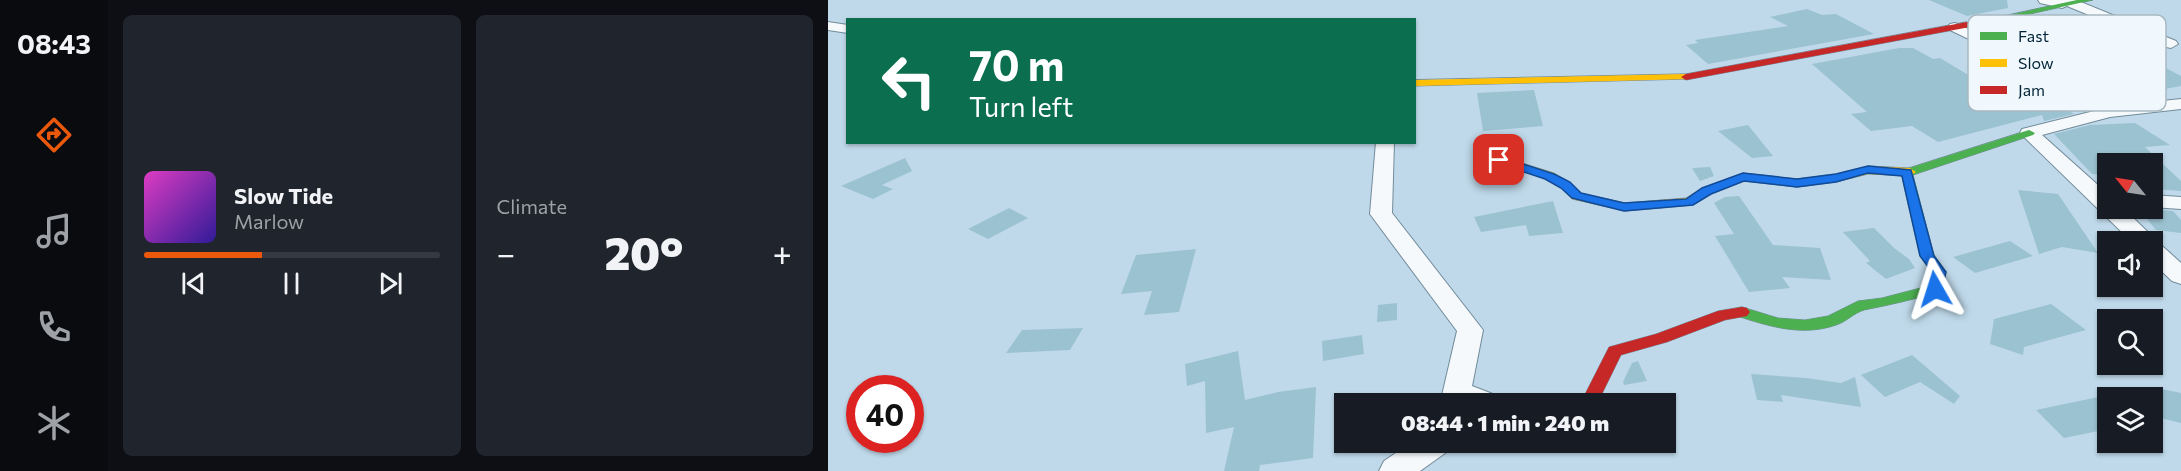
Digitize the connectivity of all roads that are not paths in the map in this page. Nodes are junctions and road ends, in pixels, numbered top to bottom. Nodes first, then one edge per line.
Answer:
1 (2045, 0) edge
2 (2089, 0) edge
3 (2066, 4) junction
4 (2013, 15) edge
5 (2095, 15) edge
6 (1968, 24) edge
7 (828, 26) edge
8 (1955, 27) junction
9 (846, 29) edge
10 (1968, 33) edge
11 (2166, 42) edge
12 (2171, 44) dead end
13 (1416, 83) edge
14 (2181, 104) edge
15 (2166, 106) edge
16 (2120, 111) edge
17 (2029, 134) junction
18 (1385, 144) edge
19 (1499, 160) dead end
20 (1907, 173) junction
21 (2097, 195) edge
22 (2163, 202) edge
23 (2181, 203) edge
24 (2122, 219) edge
25 (2134, 231) edge
26 (2163, 259) edge
27 (2181, 276) edge
28 (1456, 393) edge
29 (1594, 393) edge
30 (1421, 453) edge
31 (1395, 471) edge

1 - 3 street
2 - 3 street
3 - 4 street
3 - 5 street
6 - 8 street
7 - 9 street
8 - 10 street
8 - 13 street
11 - 12 street
14 - 15 street
16 - 17 street
17 - 20 street
17 - 21 street
18 - 28 street
19 - 20 street
20 - 29 street
22 - 23 street
24 - 25 street
26 - 27 street
30 - 31 street

